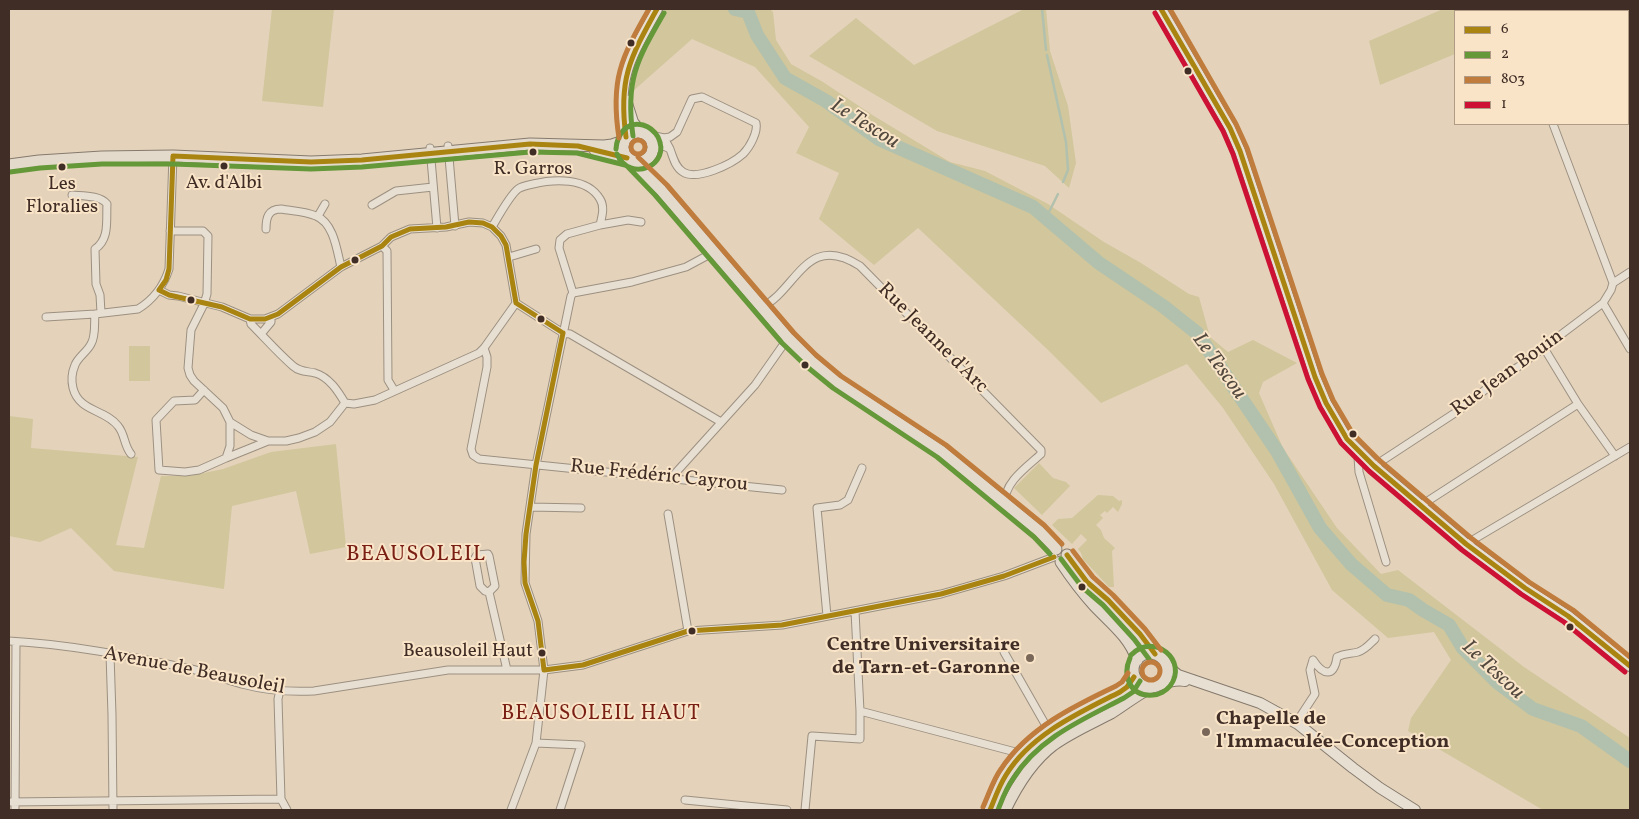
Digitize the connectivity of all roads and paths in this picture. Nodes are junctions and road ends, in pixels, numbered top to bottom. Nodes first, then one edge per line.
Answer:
1 (1161, 9) edge
2 (655, 13) edge
3 (623, 88) junction
4 (1553, 125) edge
5 (643, 133) junction
6 (664, 138) junction
7 (625, 139) junction
8 (578, 146) junction
9 (448, 149) junction
10 (670, 149) junction
11 (431, 150) junction
12 (652, 152) junction
13 (173, 156) junction
14 (630, 160) junction
15 (9, 165) edge
16 (433, 187) junction
17 (661, 190) junction
18 (72, 195) dead end
19 (325, 204) dead end
20 (372, 204) dead end
21 (318, 216) junction
22 (641, 222) dead end
23 (600, 225) junction
24 (455, 226) junction
25 (492, 227) junction
26 (436, 228) junction
27 (266, 229) dead end
28 (170, 231) junction
29 (382, 246) junction
30 (536, 249) dead end
31 (714, 252) junction
32 (509, 257) junction
33 (341, 267) junction
34 (1630, 272) edge
35 (1613, 283) junction
36 (159, 290) junction
37 (573, 293) junction
38 (516, 303) junction
39 (1603, 303) junction
40 (204, 304) junction
41 (762, 307) junction
42 (98, 314) junction
43 (46, 317) dead end
44 (271, 318) junction
45 (250, 319) junction
46 (563, 333) junction
47 (261, 334) junction
48 (788, 338) junction
49 (484, 348) junction
50 (1544, 348) junction
51 (1630, 349) edge
52 (204, 390) junction
53 (394, 390) junction
54 (345, 403) junction
55 (1578, 404) junction
56 (230, 422) junction
57 (721, 422) junction
58 (268, 441) junction
59 (1630, 447) edge
60 (1359, 452) junction
61 (130, 454) dead end
62 (1615, 456) junction
63 (226, 458) junction
64 (536, 465) junction
65 (1374, 466) junction
66 (150, 468) dead end
67 (862, 468) dead end
68 (158, 470) junction
69 (670, 479) junction
70 (782, 490) dead end
71 (1005, 503) junction
72 (1420, 506) junction
73 (530, 507) junction
74 (581, 508) dead end
75 (668, 514) dead end
76 (1466, 544) junction
77 (1059, 556) junction
78 (1386, 562) dead end
79 (489, 592) junction
80 (855, 611) junction
81 (827, 616) junction
82 (688, 631) junction
83 (1374, 639) dead end
84 (12, 641) edge
85 (1004, 652) dead end
86 (110, 654) junction
87 (1155, 654) junction
88 (1137, 660) junction
89 (1167, 666) junction
90 (1630, 666) edge
91 (507, 670) junction
92 (544, 670) junction
93 (1134, 676) junction
94 (1154, 687) junction
95 (280, 690) junction
96 (1220, 690) junction
97 (860, 711) junction
98 (1296, 723) junction
99 (1049, 731) junction
100 (536, 743) junction
101 (1023, 754) junction
102 (281, 798) junction
103 (113, 800) junction
104 (685, 800) dead end
105 (11, 802) edge
106 (15, 810) edge
107 (113, 810) edge
108 (287, 810) edge
109 (511, 810) edge
110 (560, 810) edge
111 (787, 810) edge
112 (805, 810) edge
113 (990, 810) edge
114 (1005, 810) edge
115 (1415, 810) edge

1 - 60 main road
2 - 3 main road
3 - 5 main road
3 - 7 main road
4 - 35 street
5 - 6 street
5 - 7 main road
5 - 12 main road
6 - 10 street
6 - 10 street
7 - 8 main road
7 - 14 main road
8 - 9 main road
8 - 14 main road
9 - 11 main road
9 - 24 street
10 - 12 street
11 - 13 main road
11 - 16 street
12 - 14 main road
12 - 17 main road
13 - 15 main road
13 - 28 street
14 - 17 main road
16 - 20 street
16 - 26 street
17 - 31 main road
18 - 42 street
19 - 21 street
21 - 27 street
21 - 33 street
22 - 23 street
23 - 25 street
23 - 37 street
24 - 25 street
24 - 26 street
25 - 32 street
26 - 29 street
28 - 36 street
28 - 40 street
29 - 33 street
29 - 53 street
30 - 32 street
31 - 37 street
31 - 41 main road
32 - 38 street
33 - 44 street
34 - 35 street
35 - 39 street, Rue Jean Bouin
36 - 40 street
36 - 42 street
37 - 46 street
38 - 46 street
38 - 49 street
39 - 50 street, Rue Jean Bouin
39 - 51 street
40 - 45 street
40 - 52 street
41 - 48 main road
41 - 71 street, Rue Jeanne d'Arc
42 - 43 street
42 - 61 street
44 - 45 street
44 - 47 street
45 - 47 street
46 - 57 street
46 - 64 street
47 - 54 street
48 - 57 street
48 - 71 main road
49 - 53 street
49 - 64 street, Rue Frédéric Cayrou
50 - 55 street
50 - 65 street, Rue Jean Bouin
52 - 56 street
52 - 68 street
53 - 54 street
54 - 58 street
55 - 62 street
55 - 72 street
56 - 58 street
56 - 63 street
57 - 69 street
58 - 63 street
59 - 62 street
60 - 65 main road
60 - 78 street
62 - 76 street
63 - 68 street
64 - 69 street, Rue Frédéric Cayrou
64 - 73 street
65 - 72 main road
66 - 68 street
67 - 81 street
69 - 70 street, Rue Frédéric Cayrou
71 - 77 main road
72 - 76 main road
73 - 74 street
73 - 92 street
75 - 82 street
76 - 90 main road
77 - 80 street, Avenue de Beausoleil
77 - 87 main road
77 - 88 main road
79 - 79 street
79 - 91 street
80 - 81 street, Avenue de Beausoleil
80 - 97 street
81 - 82 street, Avenue de Beausoleil
82 - 92 street, Avenue de Beausoleil
83 - 98 street
84 - 86 street, Avenue de Beausoleil
84 - 105 street
85 - 99 street
86 - 95 street, Avenue de Beausoleil
86 - 103 street
87 - 88 main road
87 - 89 main road
88 - 93 main road
89 - 94 main road
89 - 96 main road
91 - 92 street, Avenue de Beausoleil
91 - 95 street, Avenue de Beausoleil
92 - 100 street
93 - 94 main road
93 - 99 main road
94 - 96 main road
94 - 114 main road
95 - 102 street
96 - 98 main road
97 - 101 street
97 - 112 street
98 - 115 main road
99 - 101 main road
100 - 109 street
100 - 110 street
101 - 113 main road
102 - 103 street
102 - 108 street
103 - 105 street
103 - 107 street
104 - 111 street
105 - 106 street

